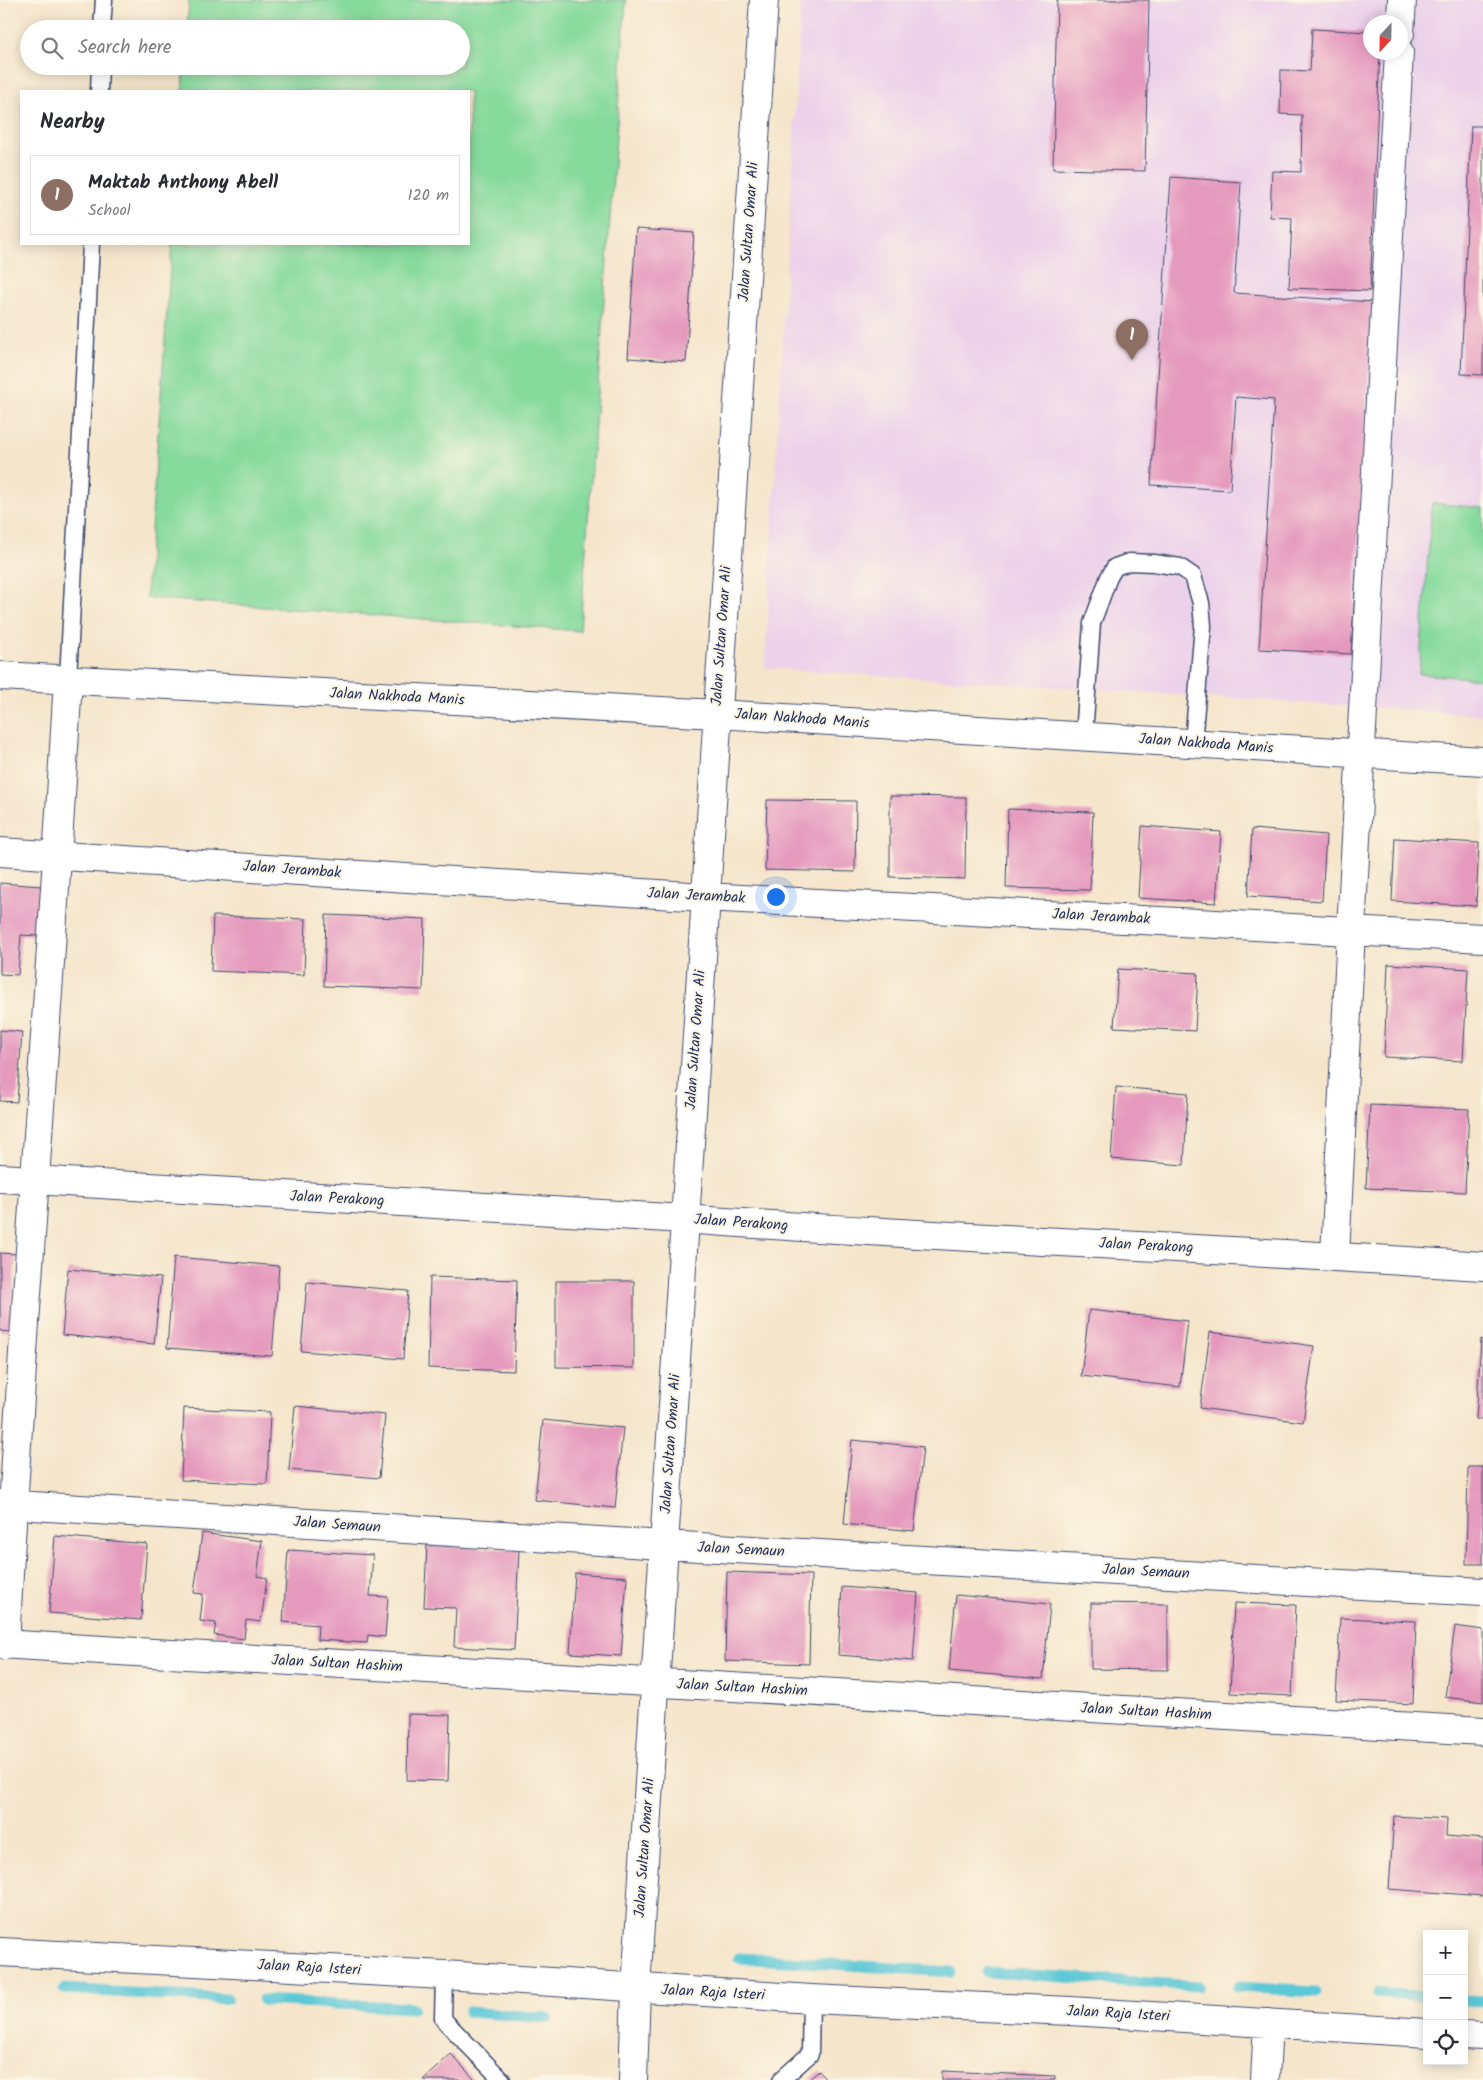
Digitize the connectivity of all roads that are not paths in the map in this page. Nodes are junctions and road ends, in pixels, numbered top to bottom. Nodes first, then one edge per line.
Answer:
1 (104, 0) edge
2 (764, 0) edge
3 (103, 20) edge
4 (1400, 60) edge
5 (100, 75) edge
6 (99, 90) edge
7 (91, 245) edge
8 (0, 676) edge
9 (68, 679) junction
10 (717, 714) junction
11 (1084, 736) junction
12 (1193, 743) junction
13 (1362, 754) junction
14 (1483, 761) edge
15 (0, 852) edge
16 (58, 855) junction
17 (705, 896) junction
18 (1351, 930) junction
19 (1483, 938) edge
20 (0, 1178) edge
21 (34, 1181) junction
22 (685, 1219) junction
23 (1335, 1256) junction
24 (1483, 1266) edge
25 (6, 1505) edge
26 (664, 1545) junction
27 (1483, 1592) edge
28 (3, 1645) edge
29 (656, 1683) junction
30 (1483, 1731) edge
31 (0, 1952) edge
32 (444, 1975) junction
33 (636, 1988) junction
34 (811, 1999) junction
35 (1268, 2023) junction
36 (1423, 2033) edge
37 (1468, 2035) edge
38 (1483, 2036) edge
39 (502, 2080) edge
40 (633, 2080) edge
41 (780, 2080) edge
42 (1265, 2080) edge

1 - 3 lane
2 - 10 street, Jalan Sultan Omar Ali
4 - 13 street
5 - 6 lane
7 - 9 lane
8 - 9 street, Jalan Nakhoda Manis
9 - 10 street, Jalan Nakhoda Manis
9 - 16 street
10 - 11 street, Jalan Nakhoda Manis
10 - 17 street, Jalan Sultan Omar Ali
11 - 12 street, Jalan Nakhoda Manis
11 - 12 lane
12 - 13 street, Jalan Nakhoda Manis
13 - 14 street, Jalan Nakhoda Manis
13 - 18 street
15 - 16 street, Jalan Jerambak
16 - 17 street, Jalan Jerambak
16 - 21 street
17 - 18 street, Jalan Jerambak
17 - 22 street, Jalan Sultan Omar Ali
18 - 19 street, Jalan Jerambak
18 - 23 street
20 - 21 street, Jalan Perakong
21 - 22 street, Jalan Perakong
21 - 25 street
22 - 23 street, Jalan Perakong
22 - 26 street, Jalan Sultan Omar Ali
23 - 24 street, Jalan Perakong
25 - 26 street, Jalan Semaun
25 - 28 street
26 - 27 street, Jalan Semaun
26 - 29 street, Jalan Sultan Omar Ali
28 - 29 street, Jalan Sultan Hashim
29 - 30 street, Jalan Sultan Hashim
29 - 33 street, Jalan Sultan Omar Ali
31 - 32 street, Jalan Raja Isteri
32 - 33 street, Jalan Raja Isteri
32 - 39 lane
33 - 34 street, Jalan Raja Isteri
33 - 40 street, Jalan Sultan Omar Ali
34 - 35 street, Jalan Raja Isteri
34 - 41 lane
35 - 36 street, Jalan Raja Isteri
35 - 42 street
37 - 38 street

